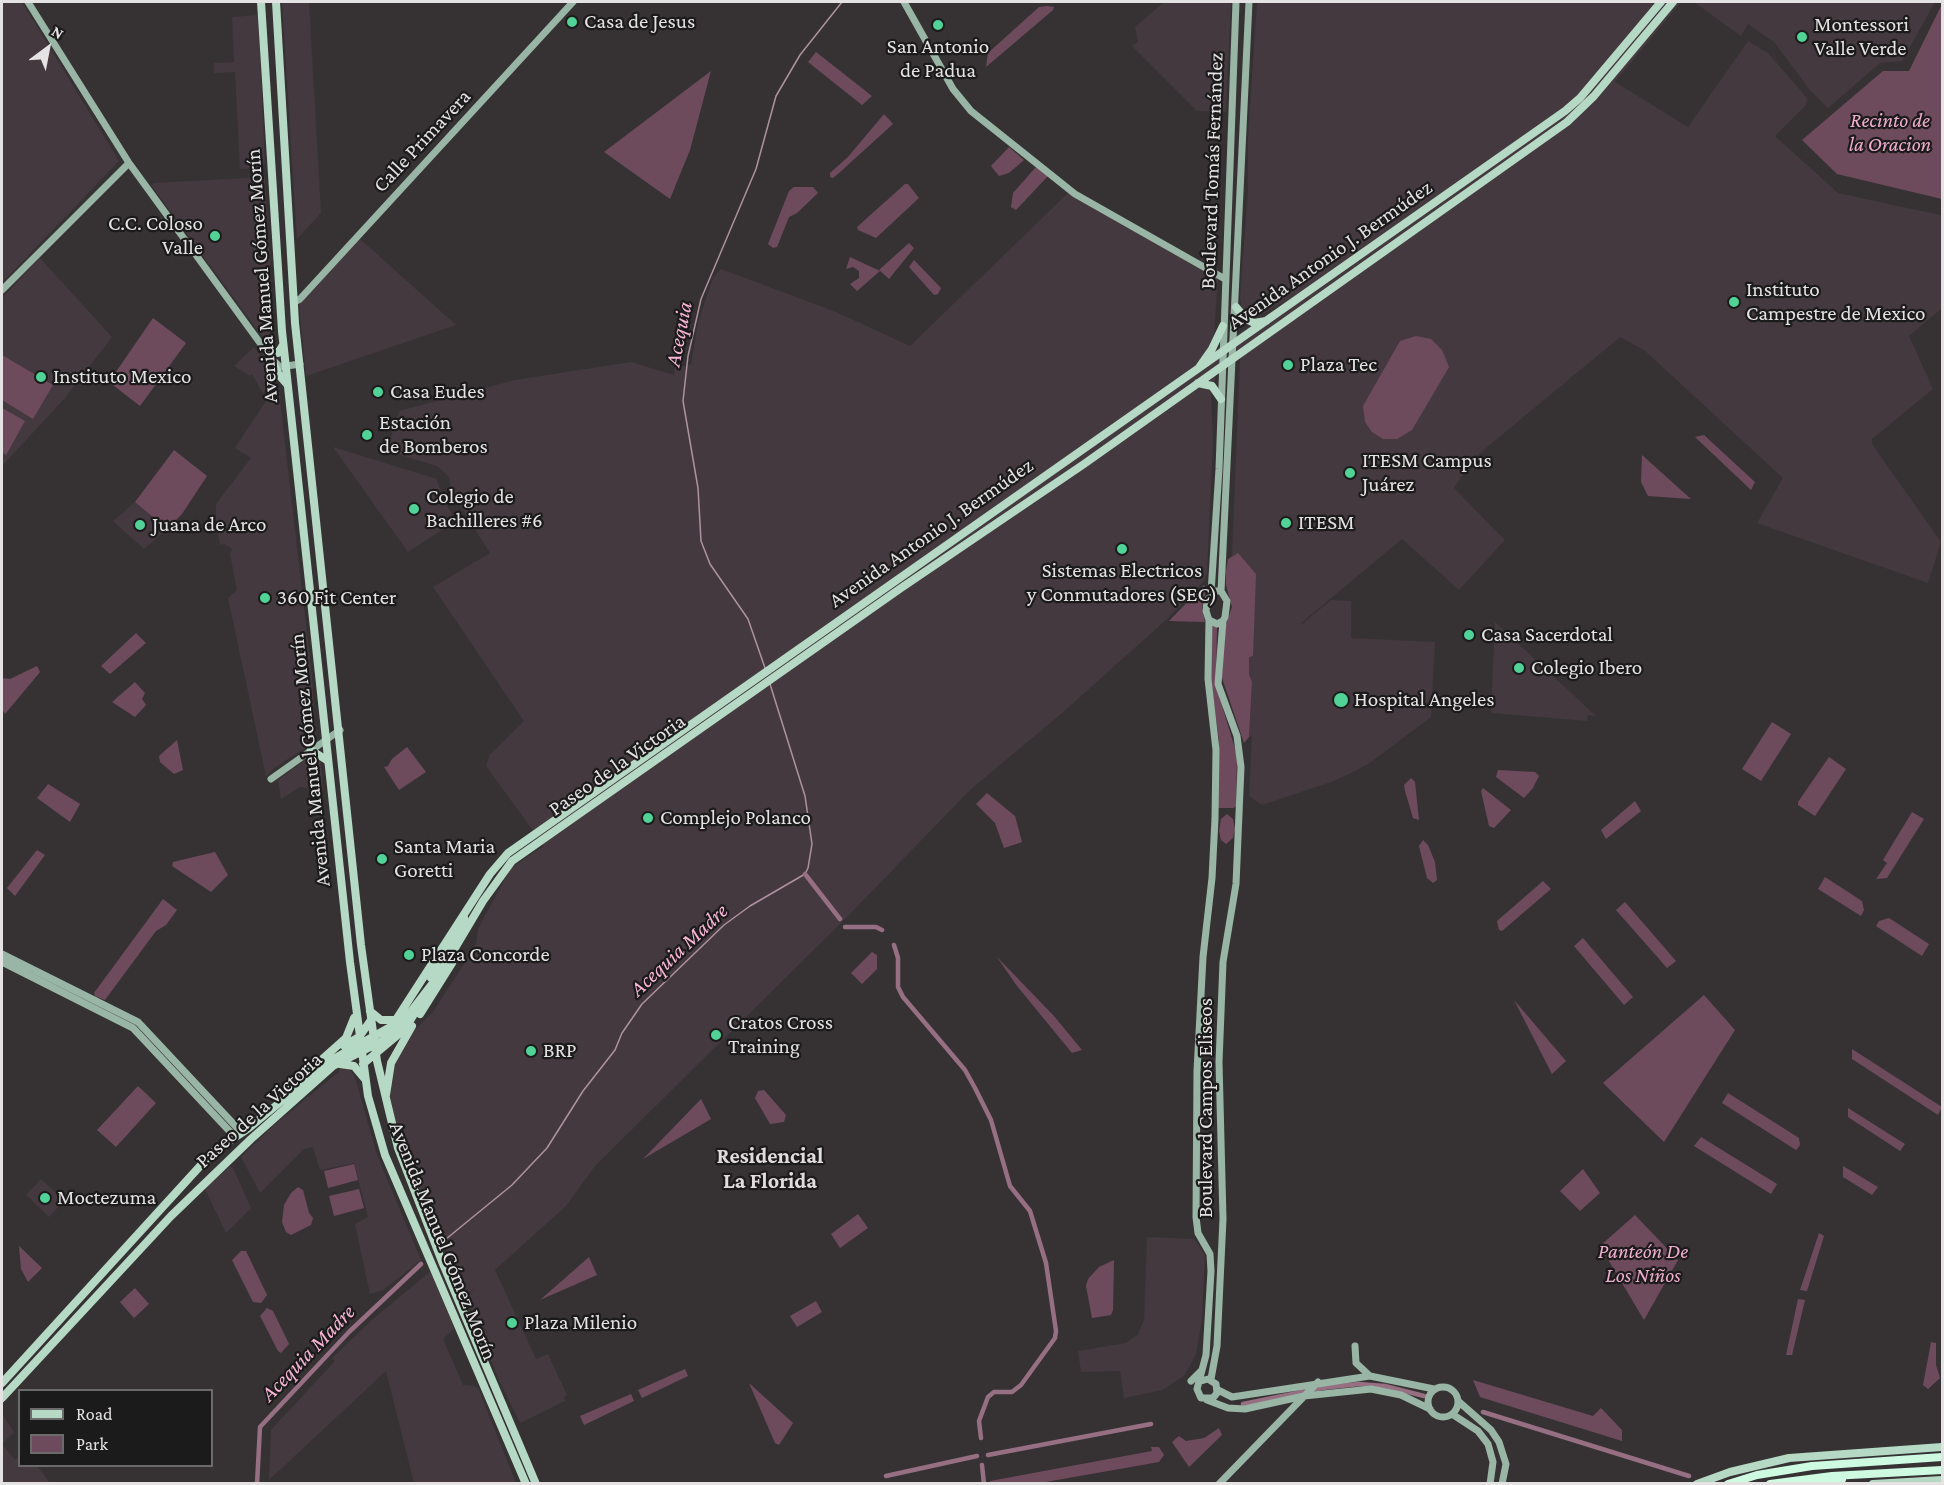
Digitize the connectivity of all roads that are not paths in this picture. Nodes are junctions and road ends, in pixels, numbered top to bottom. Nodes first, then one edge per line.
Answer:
1 (28, 2) edge
2 (261, 2) edge
3 (276, 2) edge
4 (573, 2) edge
5 (904, 2) edge
6 (1236, 2) edge
7 (1250, 2) edge
8 (1661, 2) edge
9 (1673, 2) edge
10 (1638, 29) junction
11 (1623, 47) junction
12 (1629, 55) junction
13 (1614, 72) junction
14 (1520, 144) junction
15 (271, 154) junction
16 (285, 157) junction
17 (129, 162) junction
18 (272, 171) junction
19 (1495, 173) junction
20 (286, 175) junction
21 (1225, 279) junction
22 (2, 290) edge
23 (294, 302) junction
24 (1236, 307) junction
25 (1235, 319) junction
26 (1267, 321) junction
27 (1223, 322) junction
28 (1234, 344) junction
29 (284, 345) junction
30 (1223, 353) junction
31 (269, 355) junction
32 (1234, 358) junction
33 (300, 364) junction
34 (1222, 366) junction
35 (285, 367) junction
36 (1196, 371) junction
37 (1197, 383) junction
38 (287, 384) junction
39 (1221, 399) junction
40 (1219, 461) junction
41 (1229, 461) junction
42 (1010, 501) junction
43 (1016, 511) junction
44 (306, 558) junction
45 (322, 561) junction
46 (308, 573) junction
47 (323, 578) junction
48 (1221, 591) junction
49 (1211, 593) junction
50 (1209, 620) junction
51 (1222, 621) junction
52 (770, 681) joint
53 (340, 730) junction
54 (326, 741) junction
55 (311, 750) junction
56 (328, 761) junction
57 (271, 779) dead end
58 (354, 876) junction
59 (341, 877) junction
60 (343, 891) junction
61 (356, 897) junction
62 (465, 914) junction
63 (460, 941) junction
64 (2, 954) edge
65 (2, 962) edge
66 (428, 987) junction
67 (355, 1005) junction
68 (370, 1011) junction
69 (371, 1020) junction
70 (397, 1020) junction
71 (360, 1044) junction
72 (375, 1045) junction
73 (363, 1064) junction
74 (333, 1066) junction
75 (194, 1079) junction
76 (365, 1079) junction
77 (186, 1086) junction
78 (297, 1088) junction
79 (386, 1106) junction
80 (286, 1107) junction
81 (254, 1123) junction
82 (376, 1130) junction
83 (392, 1130) junction
84 (238, 1135) junction
85 (398, 1148) junction
86 (383, 1150) junction
87 (173, 1198) junction
88 (181, 1206) junction
89 (1355, 1346) dead end
90 (1204, 1365) junction
91 (1370, 1376) junction
92 (1211, 1379) junction
93 (1191, 1381) dead end
94 (1201, 1381) junction
95 (2, 1383) edge
96 (1316, 1384) junction
97 (1434, 1389) junction
98 (1218, 1390) junction
99 (1306, 1395) junction
100 (2, 1398) edge
101 (1207, 1400) junction
102 (1279, 1401) junction
103 (1458, 1401) junction
104 (1430, 1409) junction
105 (1290, 1410) junction
106 (1452, 1414) junction
107 (1942, 1447) edge
108 (1942, 1457) edge
109 (1942, 1470) edge
110 (1861, 1474) junction
111 (1942, 1479) edge
112 (526, 1484) edge
113 (536, 1484) edge
114 (1219, 1484) edge
115 (1490, 1484) edge
116 (1502, 1484) edge
117 (1697, 1484) edge
118 (1728, 1484) edge
119 (1770, 1484) edge
120 (1822, 1484) edge
121 (1873, 1484) edge

1 - 17 main road
2 - 15 main road, Avenida Manuel Gómez Morín
3 - 16 main road, Avenida Manuel Gómez Morín
4 - 23 main road, Calle Primavera
5 - 21 main road
6 - 21 main road, Boulevard Tomás Fernández
7 - 24 main road, Boulevard Tomás Fernández
8 - 10 main road, Avenida Antonio J. Bermúdez
9 - 12 main road, Avenida Antonio J. Bermúdez
10 - 11 main road, Avenida Antonio J. Bermúdez
10 - 12 main road
11 - 13 main road
11 - 14 main road, Avenida Antonio J. Bermúdez
12 - 13 main road, Avenida Antonio J. Bermúdez
13 - 19 main road, Avenida Antonio J. Bermúdez
14 - 19 main road
14 - 26 main road, Avenida Antonio J. Bermúdez
15 - 16 main road
15 - 18 main road, Avenida Manuel Gómez Morín
16 - 20 main road, Avenida Manuel Gómez Morín
17 - 22 main road
17 - 31 main road
18 - 20 main road
18 - 29 main road, Avenida Manuel Gómez Morín
19 - 32 main road, Avenida Antonio J. Bermúdez
20 - 23 main road, Avenida Manuel Gómez Morín
21 - 27 main road, Boulevard Tomás Fernández
23 - 33 main road, Avenida Manuel Gómez Morín
24 - 25 main road, Boulevard Tomás Fernández
24 - 26 main road
25 - 27 main road
25 - 28 main road, Boulevard Tomás Fernández
26 - 28 main road, Avenida Antonio J. Bermúdez
27 - 30 main road, Boulevard Tomás Fernández
27 - 36 main road
28 - 30 main road, Avenida Antonio J. Bermúdez
28 - 32 main road, Boulevard Tomás Fernández
29 - 31 main road
29 - 35 main road, Avenida Manuel Gómez Morín
30 - 34 main road, Boulevard Tomás Fernández
30 - 36 main road, Avenida Antonio J. Bermúdez
31 - 35 main road
31 - 38 main road
32 - 34 main road, Avenida Antonio J. Bermúdez
32 - 41 main road, Boulevard Tomás Fernández
33 - 35 main road
33 - 45 main road, Avenida Manuel Gómez Morín
34 - 37 main road, Avenida Antonio J. Bermúdez
34 - 39 main road, Boulevard Tomás Fernández
35 - 38 main road, Avenida Manuel Gómez Morín
36 - 42 main road, Avenida Antonio J. Bermúdez
37 - 39 main road
37 - 43 main road, Avenida Antonio J. Bermúdez
38 - 44 main road, Avenida Manuel Gómez Morín
39 - 40 main road, Boulevard Tomás Fernández
40 - 41 main road
40 - 49 main road, Boulevard Tomás Fernández
41 - 48 main road, Boulevard Tomás Fernández
42 - 43 main road
42 - 62 main road, Avenida Antonio J. Bermúdez
43 - 52 main road, Avenida Antonio J. Bermúdez
44 - 45 main road
44 - 46 main road, Avenida Manuel Gómez Morín
45 - 47 main road, Avenida Manuel Gómez Morín
46 - 47 main road
46 - 54 main road, Avenida Manuel Gómez Morín
47 - 53 main road, Avenida Manuel Gómez Morín
48 - 49 main road
48 - 51 main road
49 - 50 main road
50 - 51 main road
50 - 90 main road, Boulevard Campos Eliseos
51 - 92 main road, Boulevard Campos Eliseos
52 - 63 main road, Paseo de la Victoria
53 - 54 main road
53 - 58 main road, Avenida Manuel Gómez Morín
54 - 55 main road
54 - 56 main road, Avenida Manuel Gómez Morín
55 - 56 main road
55 - 57 main road
56 - 59 main road, Avenida Manuel Gómez Morín
58 - 59 main road
58 - 61 main road, Avenida Manuel Gómez Morín
59 - 60 main road, Avenida Manuel Gómez Morín
60 - 61 main road
60 - 67 main road, Avenida Manuel Gómez Morín
61 - 68 main road, Avenida Manuel Gómez Morín
62 - 66 main road
62 - 70 main road, Avenida Antonio J. Bermúdez
63 - 66 main road, Paseo de la Victoria
63 - 79 main road
64 - 75 main road
65 - 77 main road
66 - 72 main road
67 - 71 main road, Avenida Manuel Gómez Morín
67 - 81 main road
68 - 69 main road, Avenida Manuel Gómez Morín
68 - 70 main road
69 - 71 main road
69 - 72 main road, Avenida Manuel Gómez Morín
70 - 72 main road, Avenida Antonio J. Bermúdez
71 - 72 main road, Avenida Antonio J. Bermúdez
71 - 73 main road, Avenida Manuel Gómez Morín
71 - 74 main road, Paseo de la Victoria
71 - 78 main road
72 - 73 main road
72 - 79 main road, Avenida Manuel Gómez Morín
73 - 76 main road, Avenida Manuel Gómez Morín
74 - 76 main road
74 - 80 main road, Paseo de la Victoria
75 - 77 main road
75 - 84 main road
76 - 82 main road, Avenida Manuel Gómez Morín
77 - 84 main road
78 - 80 main road
78 - 81 main road
79 - 83 main road, Avenida Manuel Gómez Morín
80 - 88 main road, Paseo de la Victoria
81 - 84 main road, Paseo de la Victoria
82 - 83 main road
82 - 86 main road, Avenida Manuel Gómez Morín
83 - 85 main road, Avenida Manuel Gómez Morín
84 - 87 main road, Paseo de la Victoria
85 - 86 main road
85 - 113 main road, Avenida Manuel Gómez Morín
86 - 112 main road, Avenida Manuel Gómez Morín
87 - 88 main road
87 - 95 main road, Paseo de la Victoria
88 - 100 main road, Paseo de la Victoria
89 - 91 main road
90 - 93 main road
90 - 94 main road, Boulevard Campos Eliseos
91 - 96 main road
91 - 97 main road
92 - 94 main road
92 - 98 main road
94 - 101 main road
96 - 98 main road
96 - 99 main road
97 - 103 main road
97 - 104 main road
98 - 101 main road
99 - 102 main road
99 - 104 main road
99 - 105 main road
101 - 102 main road
102 - 105 main road
103 - 106 main road
103 - 116 main road
104 - 106 main road
105 - 114 main road
106 - 115 main road
107 - 117 main road
108 - 118 highway
109 - 110 highway
110 - 119 highway
110 - 120 highway
111 - 121 main road

